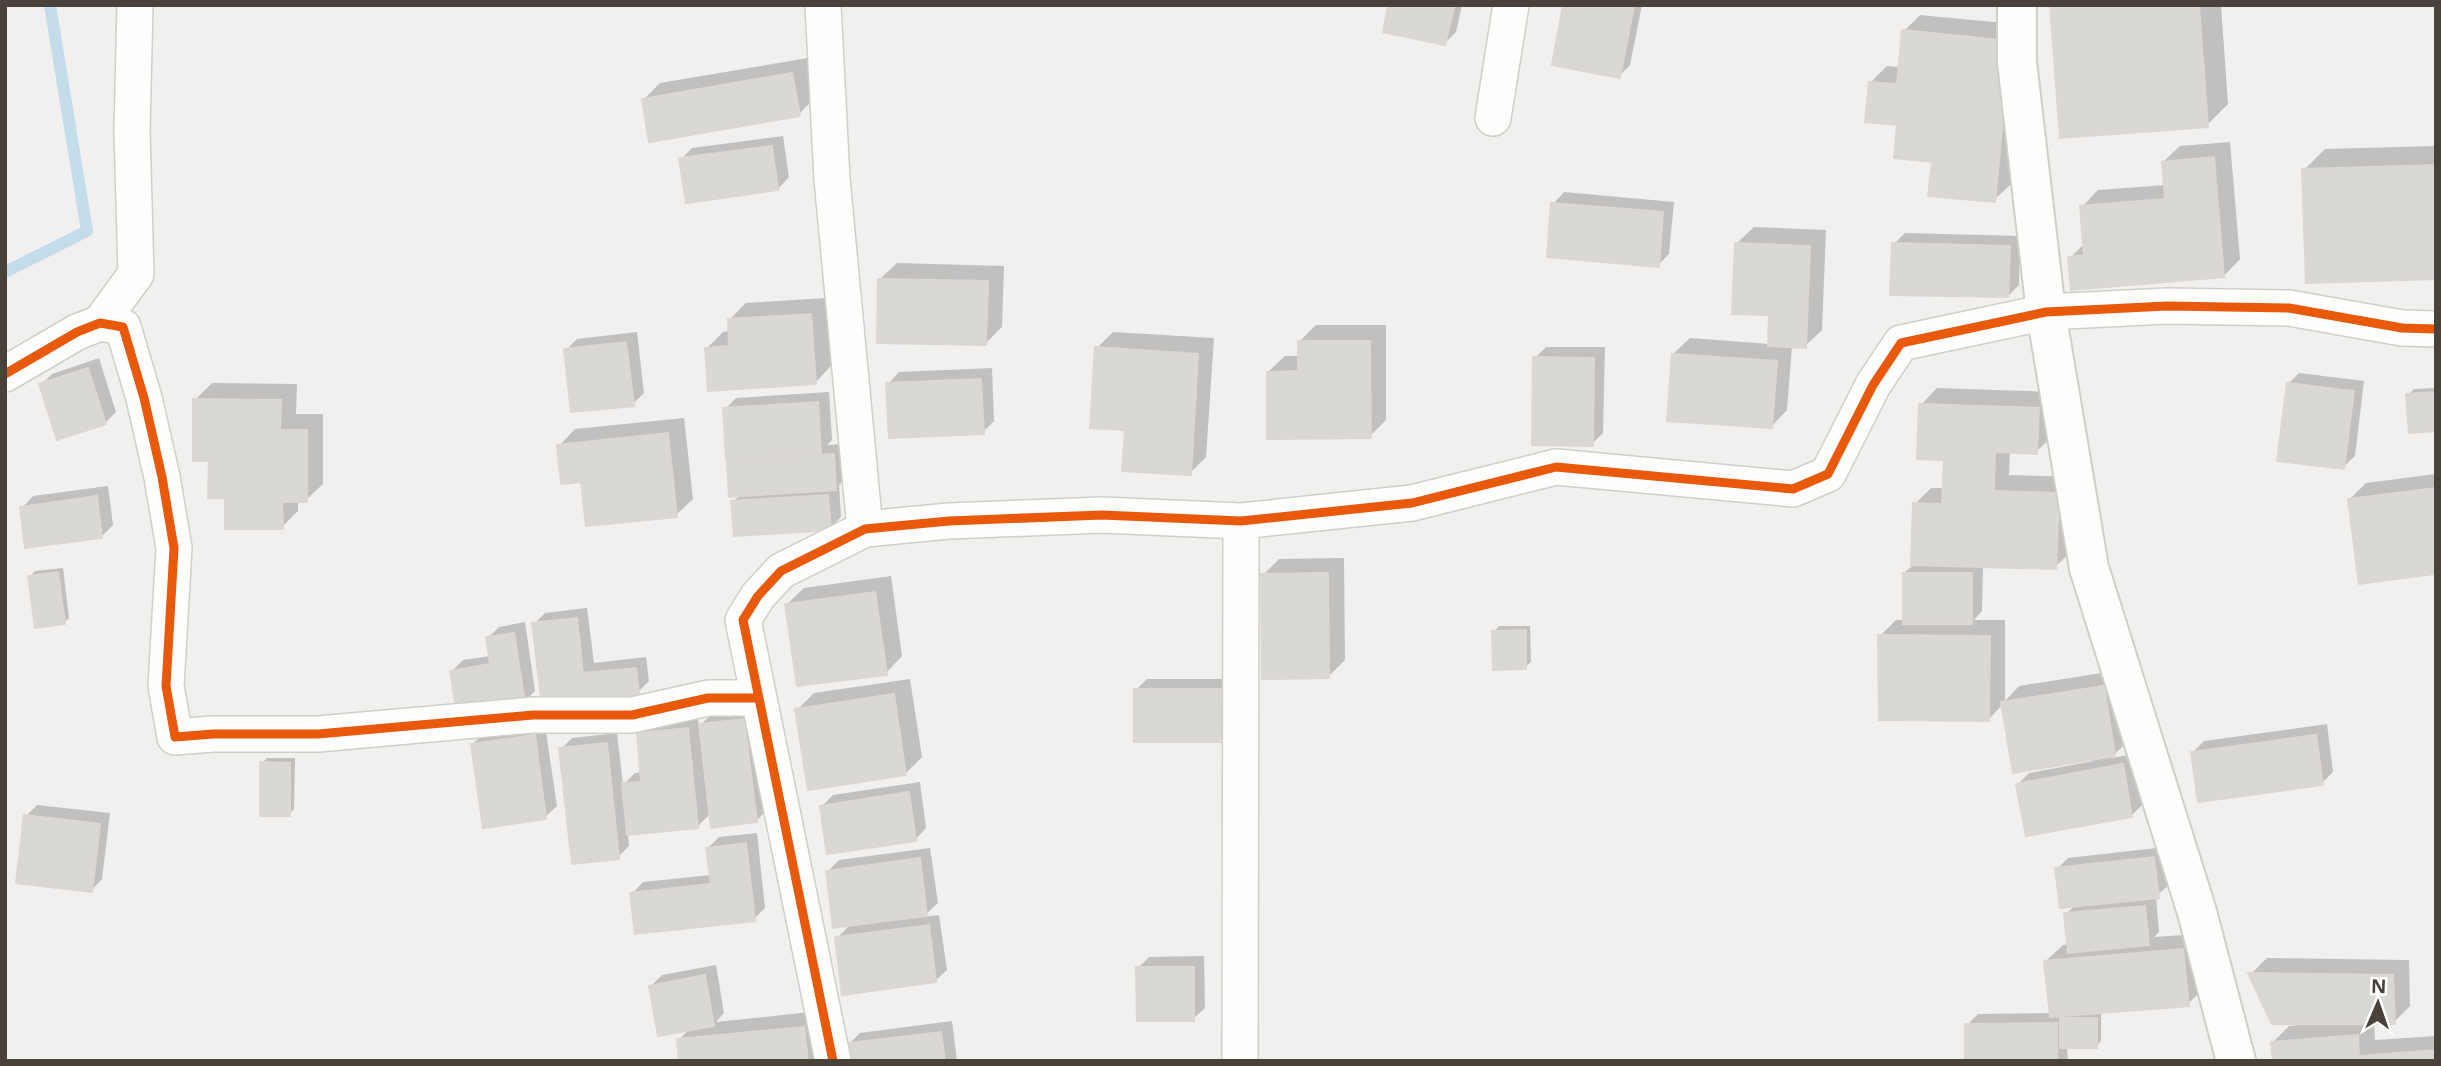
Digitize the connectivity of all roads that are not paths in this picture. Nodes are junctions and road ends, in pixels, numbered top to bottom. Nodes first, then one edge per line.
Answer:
1 (135, 5) edge
2 (823, 5) edge
3 (1511, 5) edge
4 (2017, 5) edge
5 (1493, 118) dead end
6 (2046, 312) junction
7 (100, 323) junction
8 (2436, 329) edge
9 (5, 374) edge
10 (1241, 521) junction
11 (865, 529) junction
12 (758, 698) junction
13 (833, 1061) edge
14 (1240, 1061) edge
15 (2236, 1061) edge

1 - 7 street
2 - 11 street
3 - 5 street
4 - 6 street
6 - 8 street
6 - 10 street
6 - 15 street
7 - 9 street
7 - 12 street
10 - 11 street
10 - 14 street
11 - 12 street
12 - 13 street

